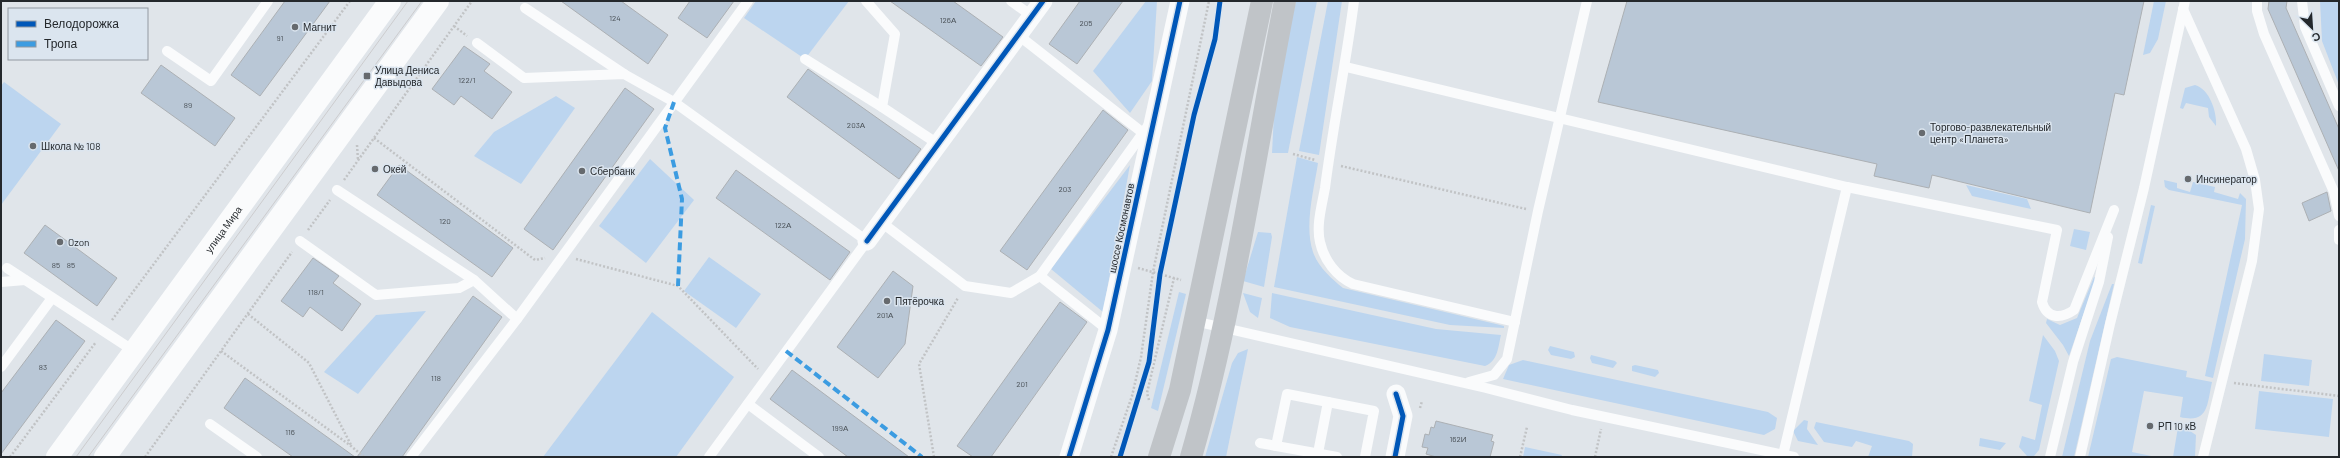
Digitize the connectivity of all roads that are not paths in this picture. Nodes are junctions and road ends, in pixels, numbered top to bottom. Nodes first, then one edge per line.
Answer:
1 (268, 1) edge
2 (390, 1) edge
3 (438, 1) edge
4 (748, 1) edge
5 (866, 1) edge
6 (1011, 1) edge
7 (1043, 1) edge
8 (1180, 1) edge
9 (1262, 1) edge
10 (1285, 1) edge
11 (1354, 1) edge
12 (1586, 1) edge
13 (2257, 1) edge
14 (2302, 1) edge
15 (2184, 5) edge
16 (525, 8) dead end
17 (1032, 16) junction
18 (1018, 35) junction
19 (478, 43) dead end
20 (167, 51) dead end
21 (805, 59) dead end
22 (1346, 67) junction
23 (624, 74) junction
24 (674, 102) junction
25 (2339, 106) edge
26 (882, 107) junction
27 (1155, 117) junction
28 (1560, 119) junction
29 (1143, 133) junction
30 (938, 144) junction
31 (1847, 187) junction
32 (337, 190) dead end
33 (2339, 216) edge
34 (881, 222) junction
35 (2339, 230) edge
36 (2339, 234) edge
37 (2339, 240) edge
38 (300, 241) dead end
39 (867, 241) junction
40 (7, 268) dead end
41 (1040, 276) junction
42 (25, 280) junction
43 (474, 280) junction
44 (1, 282) edge
45 (52, 298) junction
46 (517, 319) junction
47 (1194, 320) junction
48 (1515, 322) junction
49 (1223, 327) junction
50 (1108, 330) junction
51 (134, 351) junction
52 (1, 367) edge
53 (1464, 383) junction
54 (1396, 394) dead end
55 (1328, 402) junction
56 (748, 404) junction
57 (210, 424) dead end
58 (1260, 443) dead end
59 (1276, 446) junction
60 (1318, 454) junction
61 (1788, 456) edge
62 (57, 457) edge
63 (105, 457) edge
64 (257, 457) edge
65 (411, 457) edge
66 (708, 457) edge
67 (819, 457) edge
68 (1069, 457) edge
69 (1159, 457) edge
70 (1190, 457) edge
71 (1337, 457) edge
72 (1365, 457) edge
73 (1395, 457) edge
74 (2050, 457) edge
75 (2080, 457) edge
76 (2203, 457) edge

1 - 20 lane
2 - 51 main road, улица Мира
3 - 63 main road
4 - 24 lane
5 - 26 lane
6 - 17 lane
7 - 17 street
8 - 27 street, шоссе Космонавтов
9 - 47 main road
10 - 49 main road
11 - 22 lane
12 - 28 lane
13 - 33 lane
14 - 25 lane
15 - 75 lane
15 - 76 lane
16 - 23 lane
17 - 18 street
18 - 29 lane
18 - 30 street
19 - 23 lane
21 - 26 lane
22 - 28 lane
22 - 48 lane
23 - 24 lane
24 - 39 lane
24 - 46 lane
26 - 30 lane
27 - 29 lane
27 - 50 street, шоссе Космонавтов
28 - 31 lane
28 - 48 lane
29 - 41 lane
30 - 34 street
31 - 61 lane
31 - 74 lane
32 - 43 lane
34 - 39 street
34 - 41 lane
35 - 36 lane
36 - 37 lane
38 - 43 lane
39 - 56 lane
40 - 42 lane
41 - 50 lane
42 - 44 lane
42 - 45 lane
43 - 46 lane
45 - 51 lane
45 - 52 lane
46 - 65 lane
47 - 49 lane
47 - 69 main road
48 - 53 lane
49 - 53 lane
49 - 70 main road
50 - 68 street, шоссе Космонавтов
51 - 62 main road, улица Мира
53 - 61 lane
54 - 73 street
55 - 59 lane
55 - 60 lane
55 - 72 lane
56 - 66 lane
56 - 67 lane
57 - 64 lane
58 - 59 lane
59 - 60 lane
60 - 71 lane

